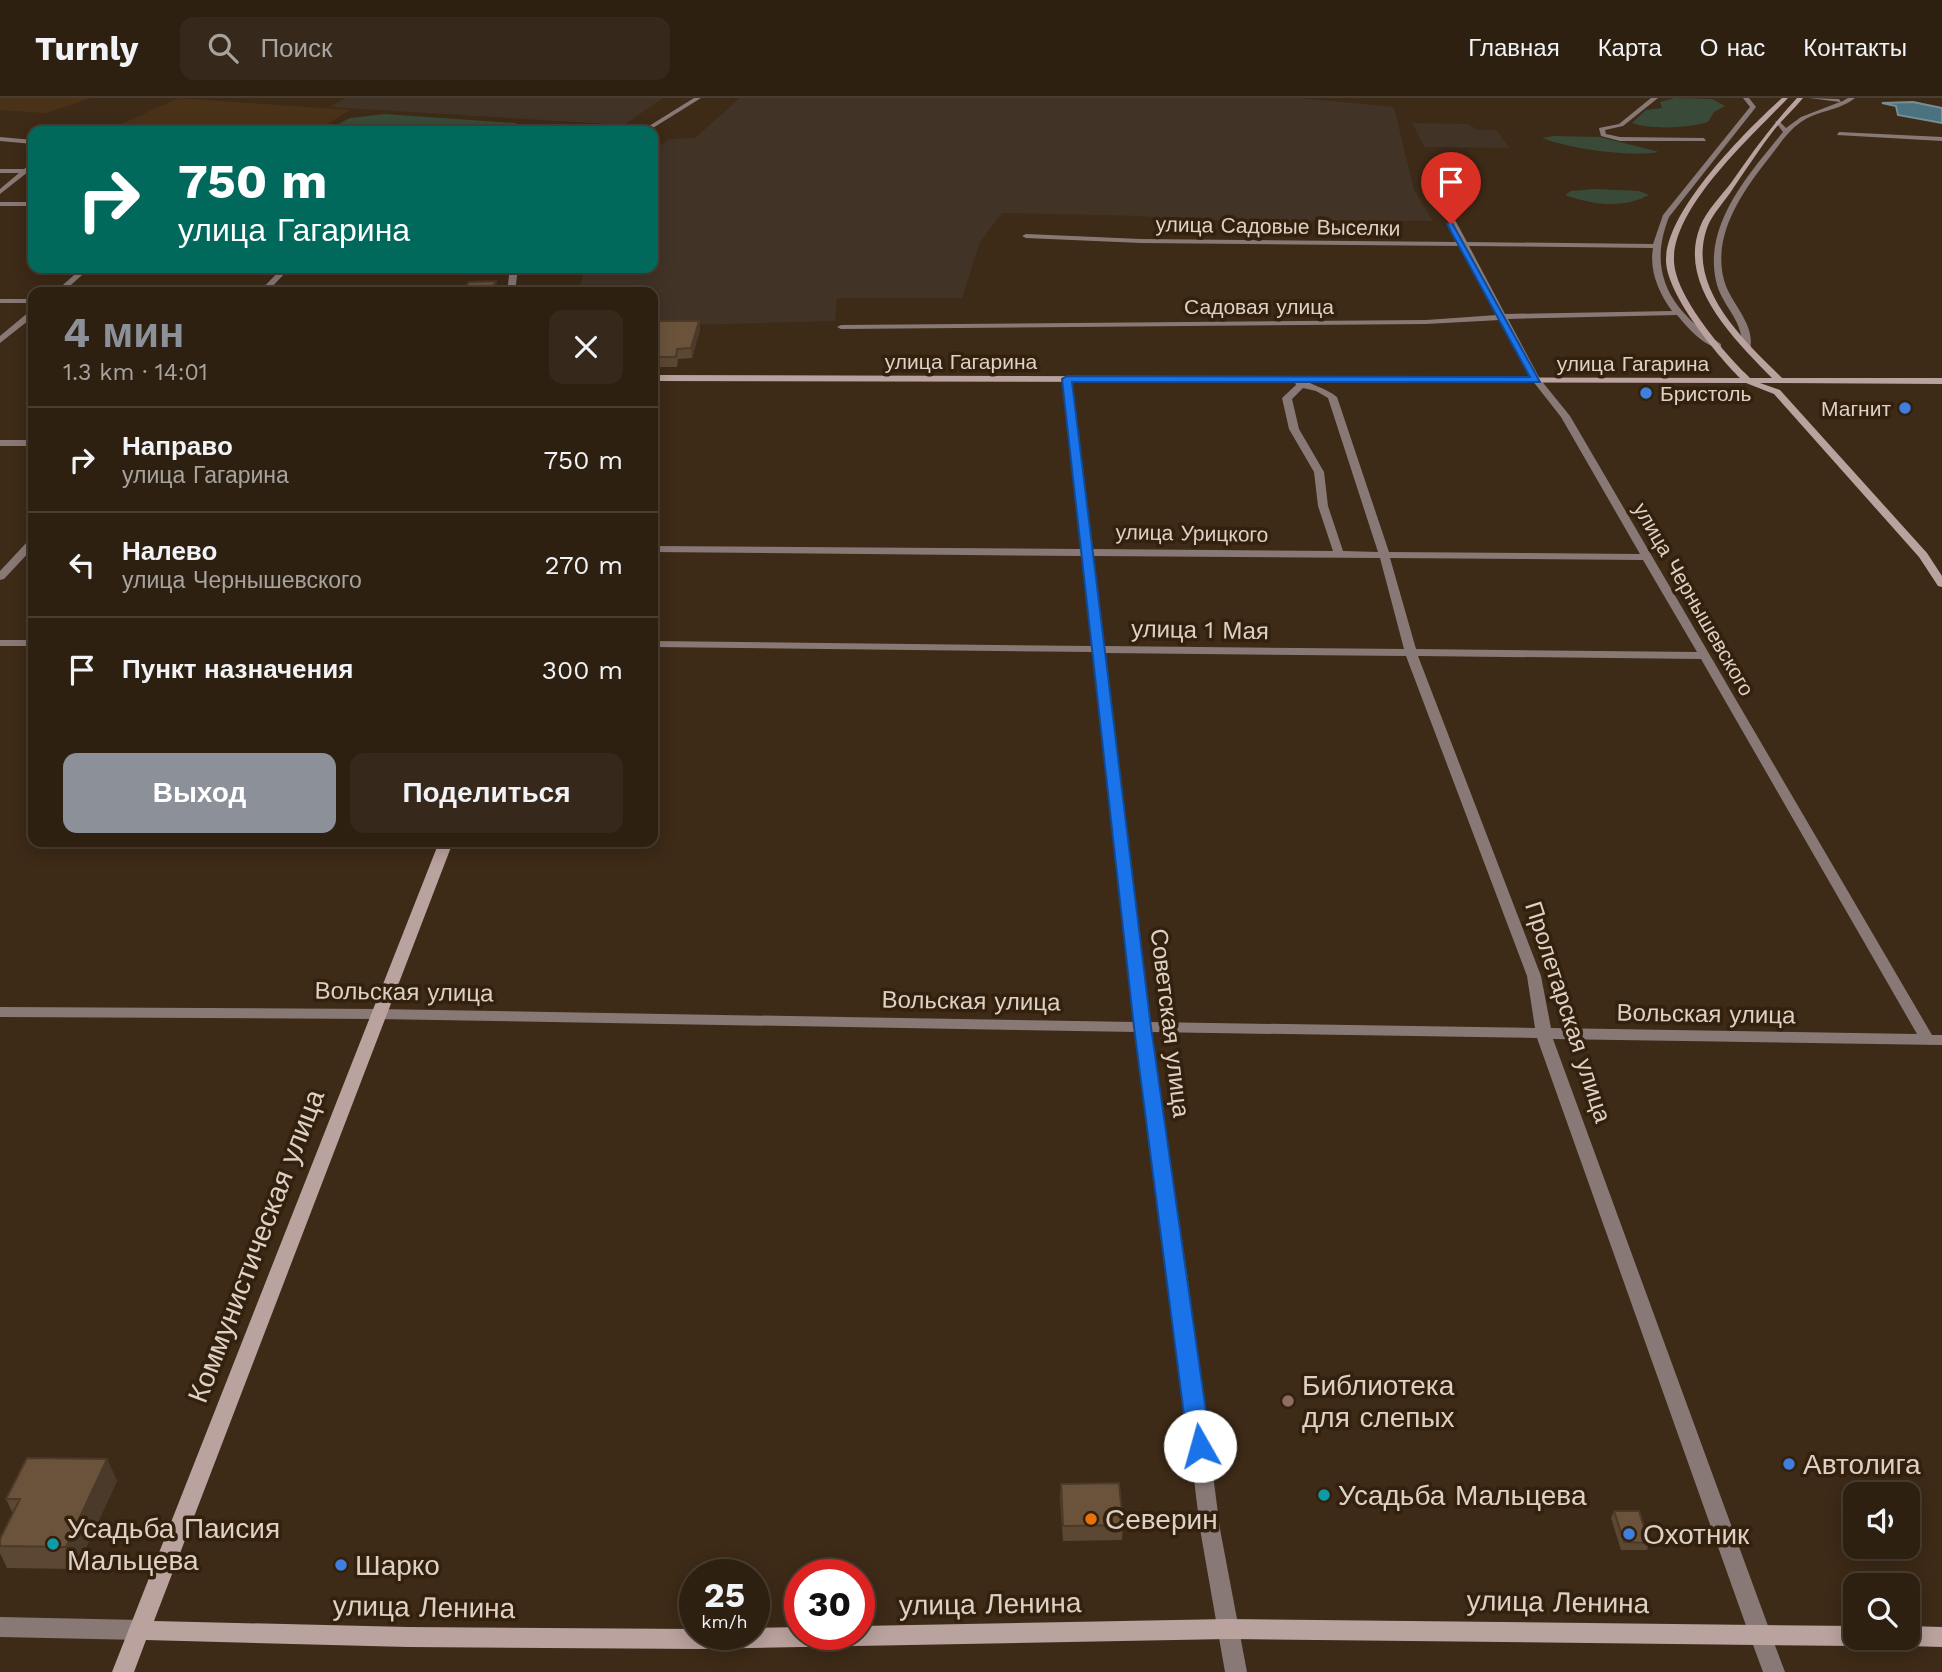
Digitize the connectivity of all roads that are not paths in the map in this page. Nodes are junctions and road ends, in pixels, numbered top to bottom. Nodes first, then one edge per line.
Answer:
1 (698, 98) edge
2 (1655, 98) edge
3 (1746, 98) edge
4 (1785, 98) edge
5 (1800, 98) edge
6 (1812, 98) edge
7 (1852, 98) edge
8 (1760, 122) junction
9 (1777, 122) junction
10 (1742, 125) junction
11 (652, 126) edge
12 (1786, 132) junction
13 (1839, 134) dead end
14 (0, 139) edge
15 (1704, 139) dead end
16 (1942, 139) edge
17 (28, 142) edge
18 (28, 168) edge
19 (0, 171) edge
20 (23, 171) junction
21 (28, 171) edge
22 (1429, 178) dead end
23 (0, 192) edge
24 (0, 204) edge
25 (28, 204) edge
26 (1026, 236) dead end
27 (1463, 246) junction
28 (1656, 246) junction
29 (80, 273) edge
30 (281, 273) edge
31 (65, 287) edge
32 (268, 287) edge
33 (0, 301) edge
34 (28, 301) edge
35 (1677, 313) junction
36 (28, 317) edge
37 (1503, 317) junction
38 (841, 327) dead end
39 (0, 340) edge
40 (1718, 346) junction
41 (1747, 347) junction
42 (658, 378) edge
43 (1067, 379) junction
44 (1536, 380) junction
45 (1748, 381) junction
46 (1942, 381) edge
47 (1299, 382) junction
48 (1778, 386) junction
49 (0, 443) edge
50 (28, 443) edge
51 (28, 548) edge
52 (658, 549) edge
53 (1087, 551) junction
54 (1339, 554) junction
55 (1384, 554) junction
56 (1647, 556) junction
57 (0, 577) edge
58 (1942, 584) edge
59 (0, 643) edge
60 (28, 643) edge
61 (658, 644) edge
62 (1098, 649) junction
63 (1411, 654) junction
64 (1705, 656) junction
65 (444, 847) edge
66 (0, 1012) edge
67 (377, 1014) junction
68 (1143, 1027) junction
69 (1544, 1035) junction
70 (1935, 1040) edge
71 (0, 1627) edge
72 (1228, 1629) junction
73 (141, 1630) junction
74 (1760, 1634) junction
75 (1843, 1636) edge
76 (1920, 1636) edge
77 (1942, 1637) edge
78 (123, 1672) edge
79 (1236, 1672) edge
80 (1774, 1672) edge

1 - 11 street
2 - 15 street
3 - 10 street
4 - 8 main road
5 - 9 main road
6 - 7 street
7 - 12 street
8 - 10 street
8 - 40 main road
9 - 12 street
9 - 41 main road
10 - 28 street
12 - 41 street
13 - 16 street
14 - 17 street
18 - 20 street
19 - 20 street
20 - 21 street
20 - 23 street
22 - 27 street, улица Чернышевского
24 - 25 street
26 - 27 street, улица Садовые Выселки
27 - 28 street, улица Садовые Выселки
27 - 37 street, улица Чернышевского
28 - 35 street
29 - 31 street
30 - 32 street
33 - 34 street
35 - 37 street, Садовая улица
35 - 40 street
36 - 39 street
37 - 38 street, Садовая улица
37 - 44 street, улица Чернышевского
40 - 45 main road
41 - 48 main road
42 - 43 main road, улица Гагарина
43 - 47 main road, улица Гагарина
43 - 53 street, Советская улица
44 - 45 main road, улица Гагарина
44 - 47 main road, улица Гагарина
44 - 56 street, улица Чернышевского
45 - 48 main road
46 - 48 main road
47 - 54 street
47 - 55 street, Пролетарская улица
48 - 58 main road
49 - 50 street
51 - 57 street
52 - 53 street, улица Урицкого
53 - 54 street, улица Урицкого
53 - 62 street, Советская улица
54 - 55 street, улица Урицкого
55 - 56 street, улица Урицкого
55 - 63 street, Пролетарская улица
56 - 64 street, улица Чернышевского
59 - 60 street
61 - 62 street, улица 1 Мая
62 - 63 street, улица 1 Мая
62 - 68 street, Советская улица
63 - 64 street, улица 1 Мая
63 - 69 street, Пролетарская улица
64 - 70 street, улица Чернышевского
65 - 67 main road, Коммунистическая улица
66 - 67 street, Вольская улица
67 - 68 street, Вольская улица
67 - 73 main road, Коммунистическая улица
68 - 69 street, Вольская улица
68 - 72 street, Советская улица
69 - 70 street, Вольская улица
69 - 74 street, Пролетарская улица
71 - 73 street, улица Ленина
72 - 73 main road, улица Ленина
72 - 74 main road, улица Ленина
72 - 79 street, Советская улица
73 - 78 main road, Коммунистическая улица
74 - 75 main road, улица Ленина
74 - 80 street, Пролетарская улица
76 - 77 main road

